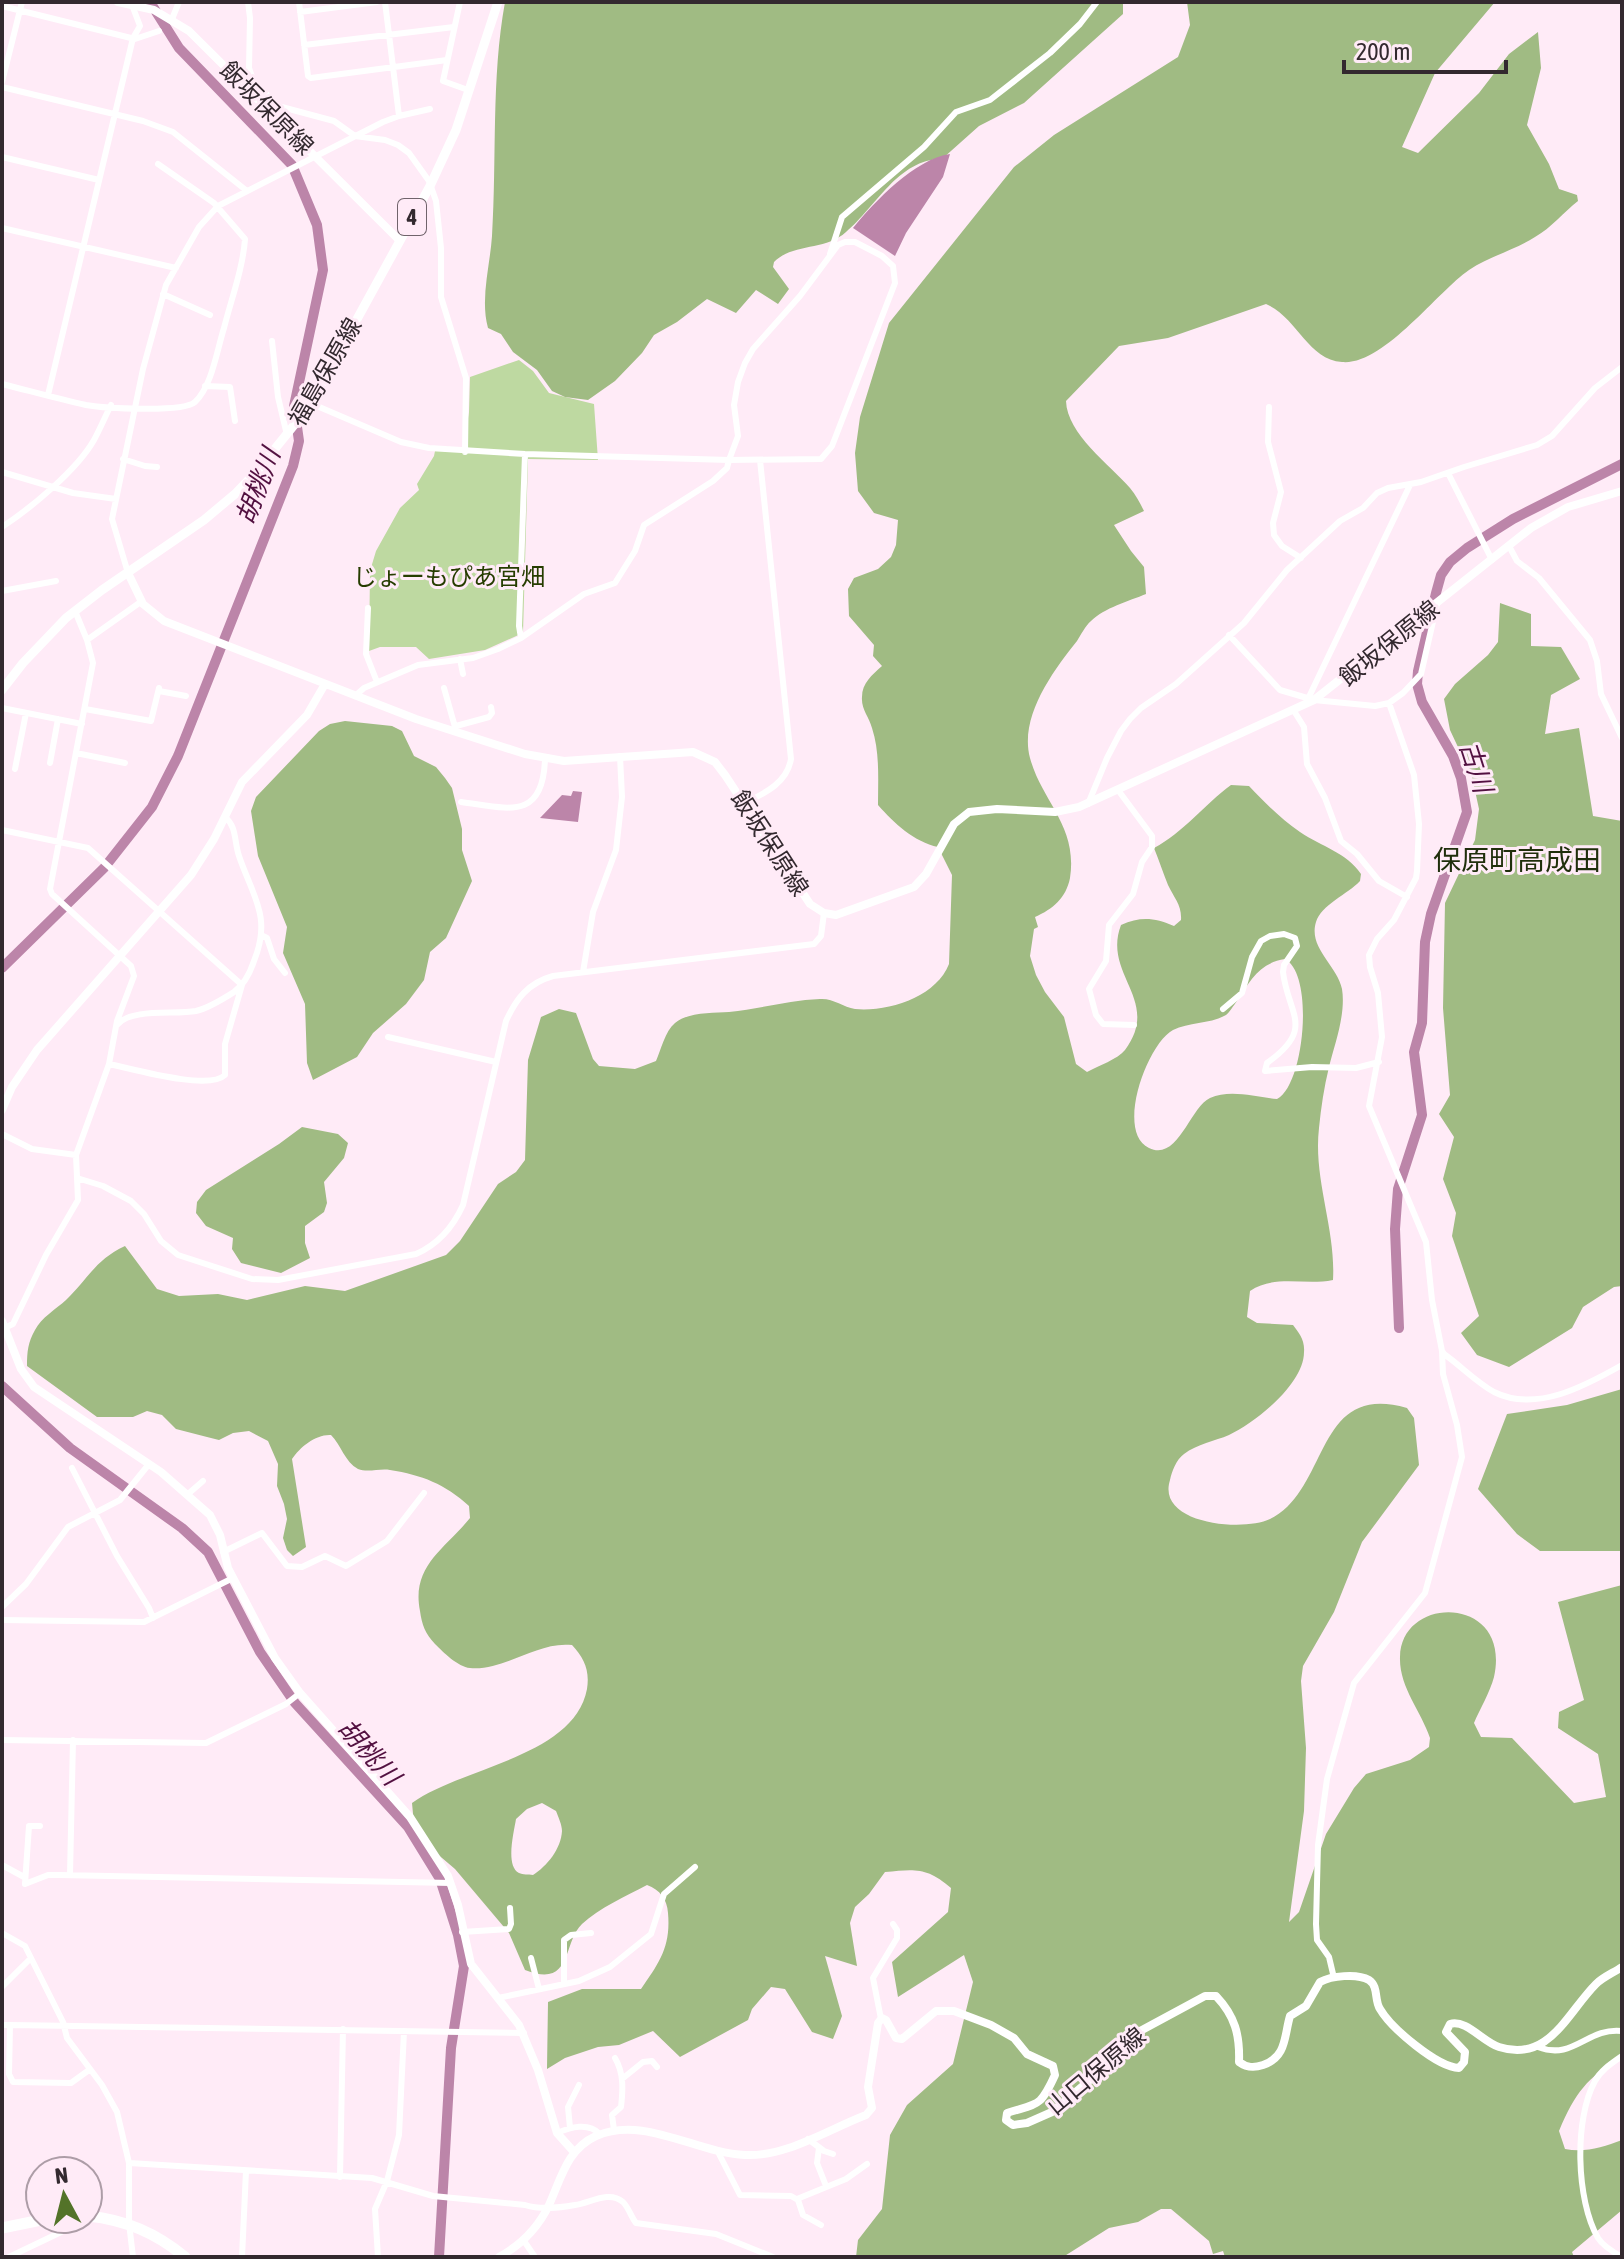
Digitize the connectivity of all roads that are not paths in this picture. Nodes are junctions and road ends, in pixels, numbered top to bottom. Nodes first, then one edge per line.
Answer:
1 (22, 2) edge
2 (118, 2) edge
3 (179, 2) edge
4 (248, 2) edge
5 (299, 2) edge
6 (377, 2) edge
7 (385, 2) edge
8 (460, 2) edge
9 (498, 2) edge
10 (1097, 2) edge
11 (132, 5) junction
12 (2, 6) edge
13 (19, 12) junction
14 (300, 12) junction
15 (171, 18) junction
16 (454, 27) junction
17 (159, 31) dead end
18 (389, 34) junction
19 (133, 38) junction
20 (304, 45) junction
21 (447, 60) junction
22 (393, 67) junction
23 (250, 72) junction
24 (241, 82) junction
25 (2, 85) edge
26 (468, 90) junction
27 (430, 109) dead end
28 (115, 114) junction
29 (399, 116) junction
30 (355, 136) junction
31 (315, 156) junction
32 (2, 157) edge
33 (158, 164) dead end
34 (99, 180) junction
35 (430, 186) junction
36 (247, 191) junction
37 (218, 206) junction
38 (2, 228) edge
39 (399, 240) junction
40 (83, 247) junction
41 (829, 257) junction
42 (176, 268) junction
43 (163, 294) junction
44 (210, 315) dead end
45 (272, 341) dead end
46 (1622, 367) edge
47 (2, 384) edge
48 (205, 386) junction
49 (48, 395) junction
50 (310, 403) junction
51 (111, 405) junction
52 (1269, 407) dead end
53 (134, 409) junction
54 (235, 421) dead end
55 (289, 434) junction
56 (465, 452) junction
57 (525, 454) junction
58 (123, 459) junction
59 (729, 460) junction
60 (760, 460) junction
61 (157, 467) dead end
62 (2, 472) edge
63 (1448, 473) junction
64 (1410, 485) junction
65 (50, 487) junction
66 (1622, 491) edge
67 (116, 499) junction
68 (2, 527) edge
69 (1509, 546) junction
70 (1301, 558) junction
71 (1492, 560) junction
72 (128, 573) junction
73 (56, 581) dead end
74 (2, 591) edge
75 (142, 601) junction
76 (1437, 604) junction
77 (368, 608) dead end
78 (75, 611) junction
79 (1229, 635) junction
80 (521, 638) junction
81 (87, 640) junction
82 (460, 659) junction
83 (463, 674) dead end
84 (377, 682) junction
85 (325, 684) junction
86 (444, 688) dead end
87 (2, 690) edge
88 (186, 696) dead end
89 (355, 696) junction
90 (1311, 699) junction
91 (1389, 703) junction
92 (491, 707) dead end
93 (2, 708) edge
94 (85, 709) junction
95 (1294, 711) junction
96 (26, 713) junction
97 (58, 719) junction
98 (82, 724) junction
99 (454, 729) junction
100 (1622, 738) edge
101 (76, 753) junction
102 (620, 756) junction
103 (545, 759) junction
104 (50, 763) dead end
105 (125, 763) dead end
106 (15, 769) dead end
107 (1118, 790) junction
108 (461, 802) dead end
109 (745, 803) junction
110 (1088, 804) junction
111 (225, 817) junction
112 (2, 830) edge
113 (59, 841) junction
114 (1407, 897) junction
115 (160, 911) junction
116 (824, 913) junction
117 (263, 936) junction
118 (120, 956) junction
119 (583, 972) junction
120 (285, 973) dead end
121 (242, 985) junction
122 (1223, 1009) dead end
123 (121, 1011) junction
124 (127, 1017) junction
125 (1134, 1025) dead end
126 (116, 1027) junction
127 (388, 1037) dead end
128 (496, 1062) junction
129 (1379, 1062) junction
130 (109, 1064) junction
131 (2, 1110) edge
132 (2, 1134) edge
133 (76, 1155) junction
134 (77, 1178) junction
135 (3, 1326) edge
136 (1442, 1351) junction
137 (1622, 1365) edge
138 (149, 1464) junction
139 (72, 1468) dead end
140 (203, 1481) dead end
141 (424, 1493) dead end
142 (188, 1494) junction
143 (94, 1513) junction
144 (223, 1552) junction
145 (233, 1578) junction
146 (2, 1607) edge
147 (153, 1618) junction
148 (2, 1620) edge
149 (300, 1693) junction
150 (2, 1740) edge
151 (73, 1740) junction
152 (40, 1826) dead end
153 (2, 1865) edge
154 (695, 1867) dead end
155 (70, 1875) junction
156 (24, 1877) junction
157 (451, 1883) junction
158 (510, 1908) dead end
159 (893, 1924) dead end
160 (462, 1932) junction
161 (2, 1933) edge
162 (591, 1933) dead end
163 (31, 1958) junction
164 (531, 1958) dead end
165 (1622, 1967) edge
166 (1334, 1978) junction
167 (564, 1984) junction
168 (2, 1987) edge
169 (539, 1989) junction
170 (498, 1998) junction
171 (881, 2019) junction
172 (6, 2025) edge
173 (63, 2025) junction
174 (343, 2029) junction
175 (404, 2031) junction
176 (1622, 2031) edge
177 (524, 2033) junction
178 (1538, 2047) junction
179 (1622, 2056) edge
180 (615, 2058) dead end
181 (657, 2067) dead end
182 (89, 2070) junction
183 (622, 2079) junction
184 (579, 2085) dead end
185 (570, 2128) junction
186 (614, 2130) junction
187 (557, 2133) junction
188 (600, 2134) junction
189 (808, 2139) junction
190 (819, 2148) junction
191 (574, 2152) junction
192 (718, 2152) junction
193 (833, 2154) dead end
194 (129, 2163) junction
195 (867, 2164) dead end
196 (246, 2171) junction
197 (340, 2177) junction
198 (387, 2181) junction
199 (826, 2186) junction
200 (797, 2199) junction
201 (548, 2208) junction
202 (104, 2219) edge
203 (129, 2223) junction
204 (24, 2224) edge
205 (821, 2225) dead end
206 (2, 2228) edge
207 (55, 2235) edge
208 (524, 2241) junction
209 (9, 2257) edge
210 (133, 2257) edge
211 (185, 2257) edge
212 (242, 2257) edge
213 (378, 2257) edge
214 (499, 2257) edge
215 (535, 2257) edge
216 (773, 2257) edge
217 (1622, 2257) edge

1 - 13 street
2 - 11 main road, 飯坂保原線
3 - 15 street
4 - 23 street
5 - 14 street
6 - 14 street
7 - 18 street
8 - 16 street
9 - 26 main road, 福島保原線 / 4
10 - 41 street
11 - 15 main road, 飯坂保原線
11 - 19 street
12 - 13 street
13 - 19 street
13 - 25 street
14 - 20 street
15 - 24 main road, 飯坂保原線
16 - 18 street
16 - 21 street
17 - 19 street
18 - 20 street
18 - 22 street
19 - 28 street
20 - 22 street
21 - 22 street
21 - 26 street
22 - 29 street
23 - 24 street
23 - 30 street
24 - 31 main road, 飯坂保原線
25 - 28 street
26 - 35 main road, 福島保原線 / 4
27 - 29 street
28 - 34 street
28 - 36 street
29 - 30 street
30 - 31 street
30 - 35 street
31 - 36 street
31 - 39 main road, 飯坂保原線
32 - 34 street
33 - 37 street
34 - 40 street
35 - 39 main road, 福島保原線 / 4
35 - 56 street
36 - 37 street
37 - 42 street
37 - 48 street
38 - 40 street
39 - 50 main road, 福島保原線 / 4
40 - 42 street
40 - 49 street
41 - 59 street
41 - 60 street
42 - 43 street
43 - 44 street
43 - 53 street
45 - 55 street
46 - 63 street
47 - 49 street
48 - 53 street
48 - 54 street
49 - 51 street
50 - 55 main road, 福島保原線 / 4
50 - 56 street
51 - 53 street
51 - 65 street
52 - 70 street
53 - 58 street
55 - 72 main road, 福島保原線 / 4
56 - 57 street
57 - 59 street
57 - 80 street
58 - 61 street
58 - 67 street
59 - 60 street
59 - 80 street
60 - 109 street
62 - 65 street
63 - 64 street
63 - 71 street
64 - 70 street
64 - 90 street
65 - 67 street
65 - 68 street
66 - 69 main road, 飯坂保原線
67 - 72 street
69 - 71 main road, 飯坂保原線
69 - 100 street
70 - 79 street
71 - 76 main road, 飯坂保原線
72 - 75 main road, 飯坂保原線
72 - 78 main road, 福島保原線 / 4
73 - 74 street
75 - 81 street
75 - 85 main road, 飯坂保原線
76 - 90 main road, 飯坂保原線
76 - 91 street
77 - 84 street
78 - 81 street
78 - 87 main road, 福島保原線 / 4
79 - 90 street
79 - 110 street
80 - 82 street
81 - 94 street
82 - 83 street
82 - 84 street
84 - 89 street
85 - 89 main road, 飯坂保原線
85 - 111 main road
86 - 99 street
88 - 94 street
89 - 99 main road, 飯坂保原線
90 - 91 street
90 - 95 main road, 飯坂保原線
91 - 114 street
92 - 99 street
93 - 96 street
94 - 98 street
95 - 107 main road, 飯坂保原線
95 - 114 street
96 - 97 street
96 - 106 street
97 - 98 street
97 - 104 street
98 - 101 street
99 - 103 main road, 飯坂保原線
101 - 105 street
101 - 113 street
102 - 103 main road, 飯坂保原線
102 - 109 main road, 飯坂保原線
102 - 119 street
103 - 108 street
107 - 110 main road, 飯坂保原線
107 - 125 street
109 - 116 main road, 飯坂保原線
110 - 116 main road, 飯坂保原線
111 - 115 main road
111 - 117 street
112 - 113 street
113 - 115 street
113 - 118 street
114 - 129 street
115 - 118 main road
115 - 121 street
116 - 119 street
117 - 120 street
117 - 121 street
118 - 123 street
118 - 131 main road
119 - 128 street
121 - 124 street
121 - 130 street
122 - 129 street
123 - 124 street
123 - 126 street
124 - 126 street
126 - 130 street
127 - 128 street
128 - 134 street
129 - 136 street
130 - 133 street
132 - 133 street
133 - 134 street
134 - 135 street
135 - 138 main road
136 - 137 street
136 - 166 street
138 - 142 main road
138 - 143 street
139 - 143 street
140 - 142 street
141 - 144 street
142 - 144 main road
143 - 146 street
143 - 147 street
144 - 145 main road
145 - 147 street
145 - 149 main road
147 - 148 street
149 - 151 street
149 - 157 main road
150 - 151 street
151 - 155 street
152 - 156 street
153 - 156 street
154 - 167 street
155 - 156 street
155 - 157 street
157 - 160 main road
158 - 160 street
159 - 171 street
160 - 170 main road
161 - 163 street
162 - 167 street
163 - 168 street
163 - 173 street
164 - 169 street
165 - 178 main road
166 - 171 main road, 山口保原線
166 - 178 main road
167 - 169 street
169 - 170 street
170 - 177 main road
171 - 189 main road
172 - 173 street
172 - 182 street
173 - 174 street
173 - 182 street
174 - 175 street
174 - 197 street
175 - 177 street
175 - 198 street
176 - 178 street
177 - 187 main road
179 - 217 street
180 - 183 street
181 - 183 street
182 - 194 street
183 - 186 street
184 - 185 street
185 - 187 street
185 - 188 street
186 - 188 main road
186 - 192 main road
187 - 191 main road
188 - 191 main road
189 - 190 street
189 - 192 main road
190 - 193 street
190 - 199 street
191 - 201 main road
192 - 200 street
194 - 196 street
194 - 203 street
195 - 199 street
196 - 197 street
196 - 212 street
197 - 198 street
198 - 201 street
198 - 213 street
199 - 200 street
200 - 205 street
201 - 208 main road
201 - 216 street
202 - 203 highway
203 - 210 street
203 - 211 highway
204 - 206 highway
207 - 209 street
208 - 214 main road
208 - 215 street

